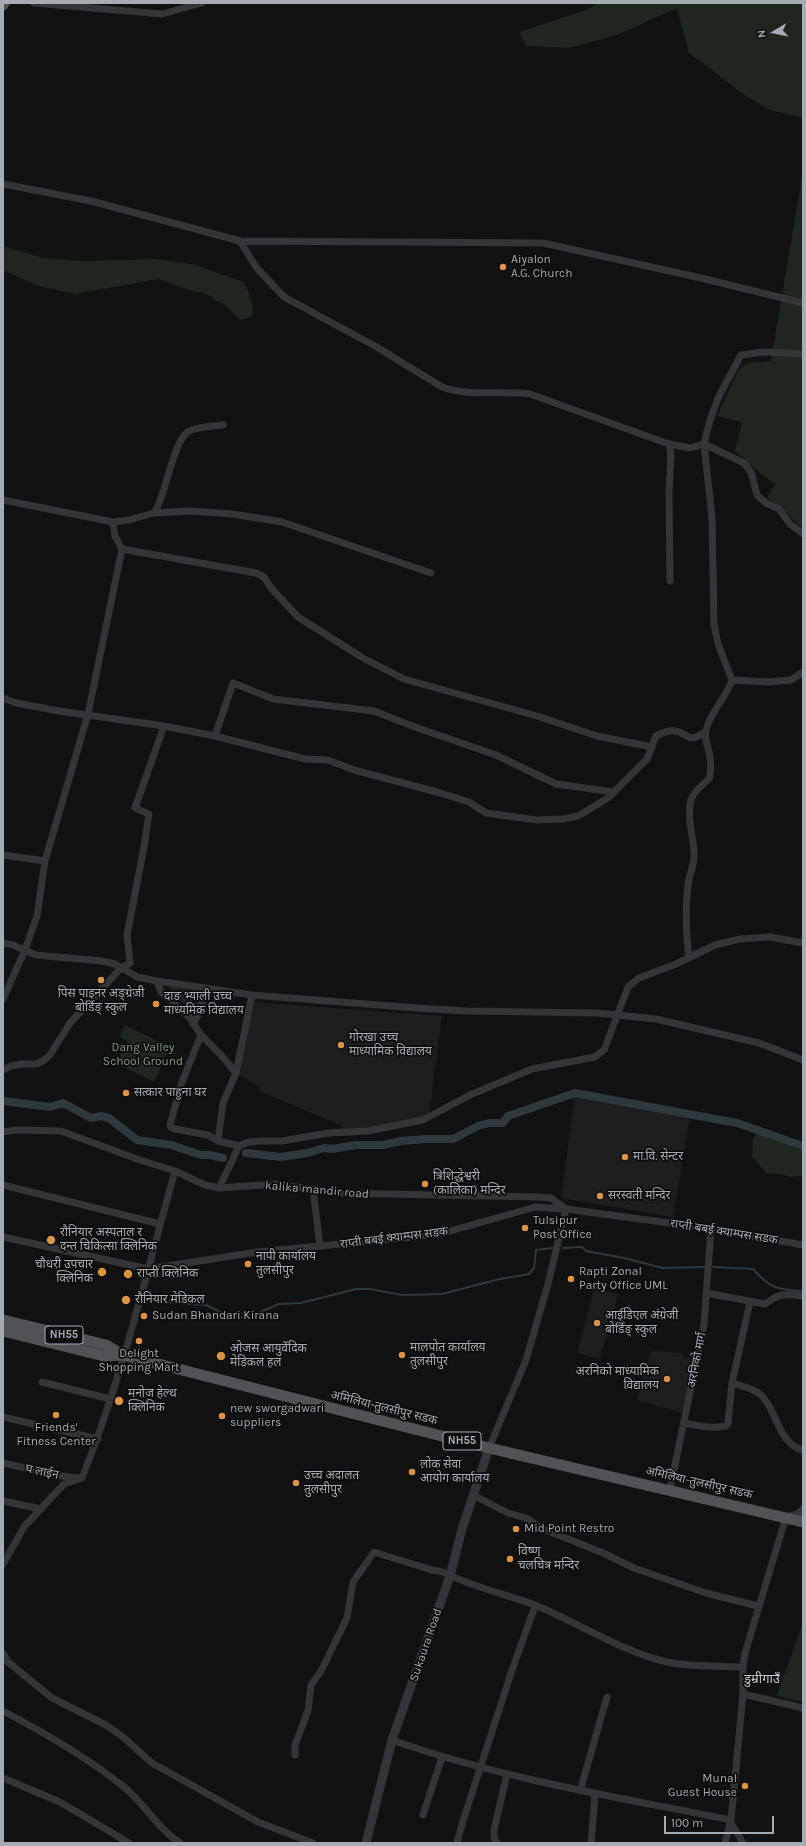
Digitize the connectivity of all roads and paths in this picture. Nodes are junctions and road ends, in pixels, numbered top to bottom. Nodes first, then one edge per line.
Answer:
1 (34, 3) edge
2 (202, 3) edge
3 (3, 184) edge
4 (240, 240) junction
5 (803, 304) edge
6 (803, 354) edge
7 (224, 425) dead end
8 (669, 444) junction
9 (704, 444) junction
10 (3, 500) edge
11 (154, 514) junction
12 (113, 522) junction
13 (803, 534) edge
14 (122, 550) junction
15 (432, 573) dead end
16 (670, 581) dead end
17 (803, 672) edge
18 (732, 680) junction
19 (3, 698) edge
20 (88, 714) junction
21 (164, 726) junction
22 (706, 732) junction
23 (215, 736) junction
24 (652, 747) junction
25 (614, 792) junction
26 (3, 854) edge
27 (45, 861) junction
28 (803, 943) edge
29 (3, 944) edge
30 (25, 950) junction
31 (688, 958) junction
32 (121, 968) junction
33 (157, 981) junction
34 (208, 988) junction
35 (252, 995) junction
36 (3, 999) edge
37 (617, 1014) junction
38 (194, 1023) junction
39 (201, 1035) junction
40 (803, 1060) edge
41 (3, 1070) edge
42 (236, 1073) junction
43 (3, 1132) edge
44 (218, 1141) junction
45 (239, 1146) junction
46 (175, 1171) junction
47 (3, 1185) edge
48 (219, 1188) junction
49 (313, 1189) junction
50 (566, 1209) junction
51 (160, 1224) junction
52 (711, 1230) junction
53 (3, 1237) edge
54 (803, 1245) edge
55 (320, 1246) junction
56 (148, 1269) junction
57 (706, 1294) junction
58 (803, 1296) edge
59 (750, 1302) junction
60 (3, 1320) edge
61 (3, 1331) edge
62 (123, 1355) junction
63 (42, 1382) dead end
64 (732, 1383) junction
65 (110, 1399) junction
66 (3, 1417) edge
67 (684, 1423) junction
68 (98, 1439) junction
69 (489, 1448) junction
70 (803, 1450) edge
71 (3, 1463) edge
72 (82, 1478) junction
73 (670, 1489) junction
74 (473, 1494) junction
75 (3, 1501) edge
76 (41, 1509) junction
77 (803, 1509) edge
78 (786, 1517) junction
79 (803, 1522) edge
80 (3, 1564) edge
81 (450, 1576) junction
82 (535, 1606) junction
83 (758, 1606) junction
84 (3, 1653) edge
85 (743, 1667) junction
86 (743, 1694) junction
87 (607, 1697) dead end
88 (803, 1708) edge
89 (3, 1711) edge
90 (392, 1740) junction
91 (295, 1755) dead end
92 (442, 1757) junction
93 (480, 1768) junction
94 (507, 1774) junction
95 (3, 1778) edge
96 (580, 1791) junction
97 (595, 1794) junction
98 (423, 1816) dead end
99 (731, 1822) junction
100 (129, 1843) edge
101 (180, 1843) edge
102 (313, 1843) edge
103 (366, 1843) edge
104 (457, 1843) edge
105 (497, 1843) edge
106 (590, 1843) edge
107 (725, 1843) edge
108 (742, 1843) edge

1 - 2 street
3 - 4 street
4 - 5 street
4 - 8 street
6 - 9 street
7 - 11 street
8 - 9 street
8 - 16 street
9 - 13 street
9 - 18 street
10 - 12 street
11 - 12 street
11 - 15 street
12 - 14 street
14 - 20 street
14 - 24 street
17 - 18 street
18 - 22 street
19 - 20 street
20 - 21 street
20 - 27 street
21 - 23 street
21 - 32 street
22 - 24 street
22 - 31 street
23 - 25 street
23 - 25 street
24 - 25 street
26 - 27 street
27 - 30 street
28 - 31 street
29 - 30 street
30 - 32 street
30 - 36 street
31 - 37 street
32 - 33 street
32 - 41 street
33 - 34 street
33 - 38 street
34 - 35 street
34 - 38 street
35 - 37 street
35 - 42 street
37 - 40 street
37 - 45 street
38 - 39 street
39 - 42 street
39 - 44 street
42 - 44 street
43 - 46 street, kalika mandir road
44 - 45 street
45 - 48 street
46 - 48 street, kalika mandir road
46 - 51 street
47 - 51 street
48 - 49 street, kalika mandir road
49 - 50 street, kalika mandir road
49 - 55 street
50 - 52 street, राप्ती बबई क्याम्पस सडक
50 - 55 street, राप्ती बबई क्याम्पस सडक
50 - 69 street
51 - 56 street
52 - 54 street, राप्ती बबई क्याम्पस सडक
52 - 57 street, अरनिको मार्ग
53 - 56 street
55 - 56 street, राप्ती बबई क्याम्पस सडक
56 - 62 street
57 - 59 street
57 - 67 street, अरनिको मार्ग
58 - 59 street
59 - 64 street
60 - 62 main road, NH55
61 - 62 main road, NH55
62 - 65 street
62 - 69 main road, अमिलिया-तुलसीपुर सडक / NH55
63 - 65 street
64 - 67 street
64 - 70 street
65 - 68 street
66 - 68 street
67 - 73 street, अरनिको मार्ग
68 - 72 street
69 - 73 main road, अमिलिया-तुलसीपुर सडक / NH55
69 - 74 street, Sukaura Road
71 - 72 street, घ लाईन
72 - 76 street
73 - 78 main road, अमिलिया-तुलसीपुर सडक / NH55
74 - 81 street, Sukaura Road
74 - 83 street
75 - 76 street
76 - 80 street
77 - 78 street
78 - 79 main road, अमिलिया-तुलसीपुर सडक / NH55
78 - 83 street
81 - 82 street
81 - 90 street, Sukaura Road
81 - 91 street
82 - 85 street
82 - 93 street
83 - 85 street
84 - 102 street
85 - 86 street
86 - 88 street
86 - 99 street
87 - 96 street
89 - 101 street
90 - 92 street
90 - 103 street, Sukaura Road
92 - 93 street
92 - 98 street
93 - 94 street
93 - 104 street
94 - 96 street
94 - 105 street
95 - 100 street
96 - 97 street
97 - 99 street
97 - 106 street
99 - 107 street
99 - 108 street

